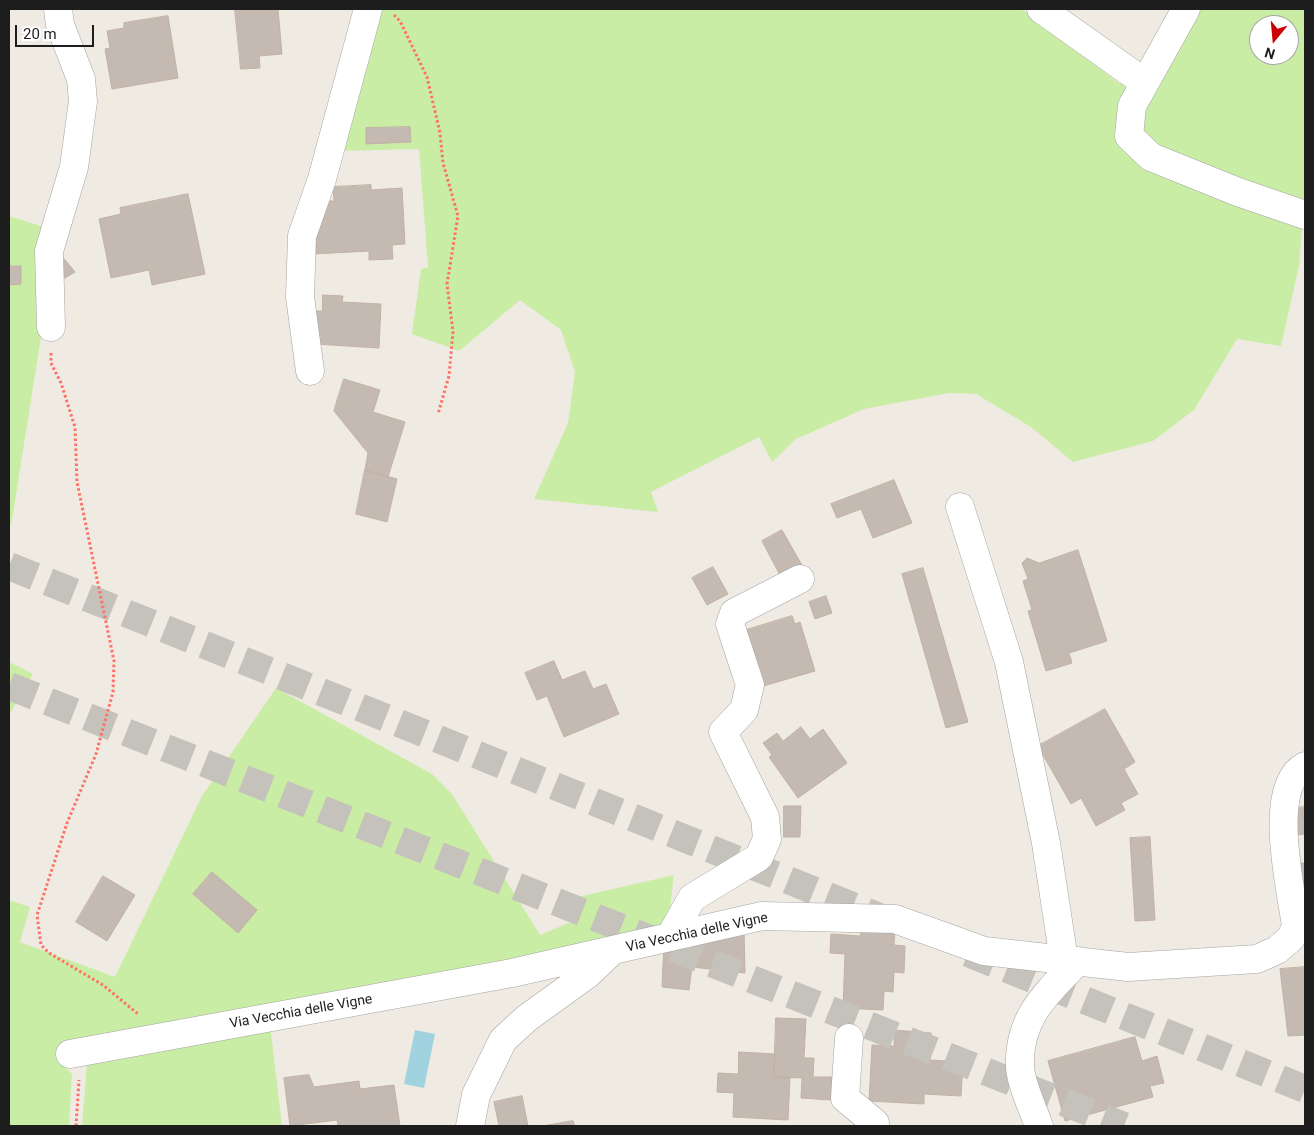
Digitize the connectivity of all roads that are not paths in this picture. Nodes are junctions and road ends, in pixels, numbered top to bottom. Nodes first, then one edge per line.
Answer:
1 (58, 9) edge
2 (368, 9) edge
3 (1041, 9) edge
4 (1186, 9) edge
5 (1144, 82) junction
6 (1305, 215) edge
7 (51, 327) road end
8 (310, 371) dead end
9 (960, 507) dead end
10 (800, 579) dead end
11 (1305, 766) edge
12 (670, 937) junction
13 (612, 950) junction
14 (1071, 960) junction
15 (848, 1038) dead end
16 (76, 1053) road end
17 (470, 1126) edge
18 (875, 1126) edge
19 (1039, 1126) edge

1 - 7 street
2 - 8 street
3 - 5 street
4 - 5 street
5 - 6 street
9 - 14 street
10 - 12 street
11 - 14 street, Via Vecchia delle Vigne
12 - 13 street, Via Vecchia delle Vigne
12 - 14 street, Via Vecchia delle Vigne
13 - 16 street, Via Vecchia delle Vigne
13 - 17 street
14 - 19 street
15 - 18 street

